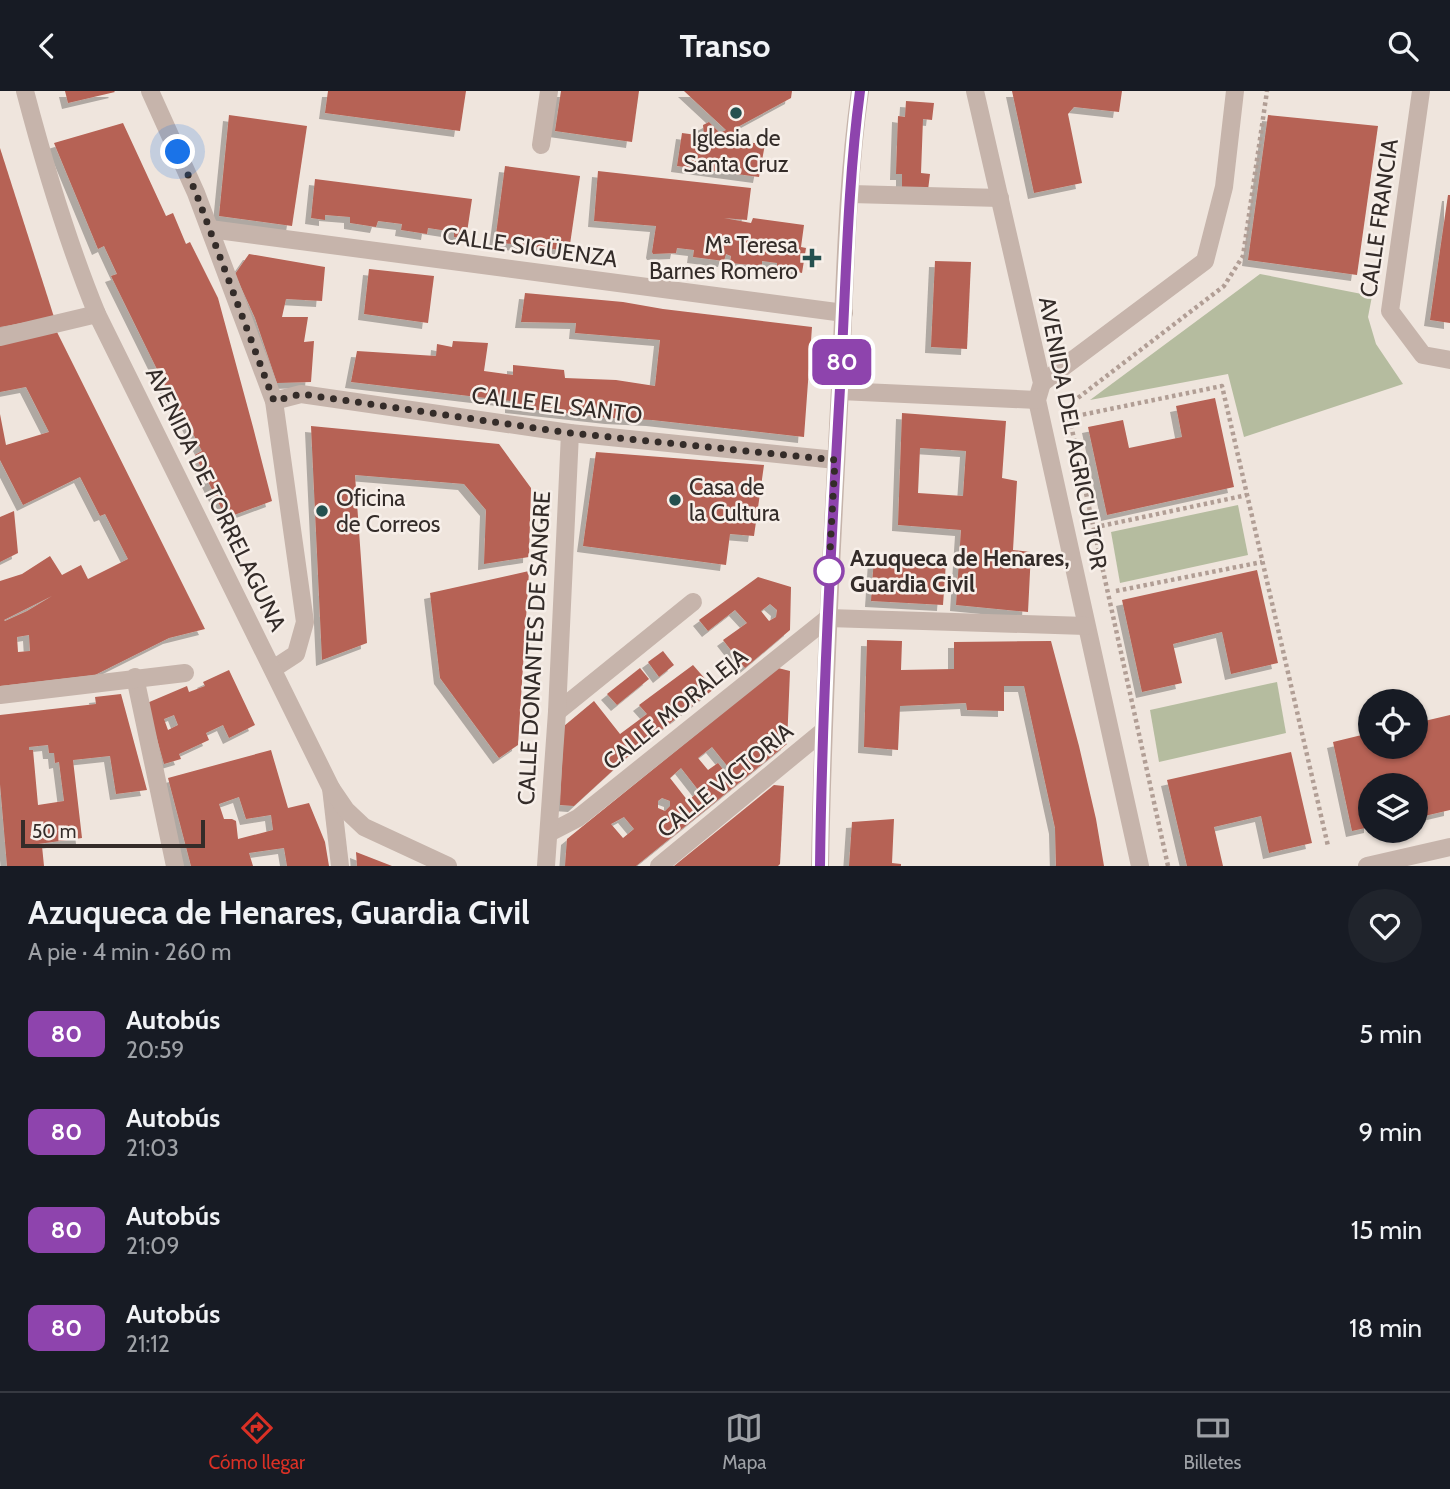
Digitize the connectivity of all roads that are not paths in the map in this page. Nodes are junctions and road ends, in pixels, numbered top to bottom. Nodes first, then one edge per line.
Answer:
1 (24, 91) edge
2 (150, 91) edge
3 (549, 91) edge
4 (860, 91) edge
5 (975, 91) edge
6 (1235, 91) edge
7 (1421, 91) edge
8 (541, 145) dead end
9 (851, 194) junction
10 (1000, 198) junction
11 (210, 229) junction
12 (844, 313) junction
13 (97, 314) junction
14 (0, 337) edge
15 (1450, 360) edge
16 (840, 391) junction
17 (1039, 392) junction
18 (274, 401) junction
19 (570, 433) junction
20 (835, 460) junction
21 (693, 602) dead end
22 (828, 618) junction
23 (1086, 626) junction
24 (273, 669) junction
25 (185, 673) dead end
26 (135, 677) junction
27 (0, 695) edge
28 (557, 712) junction
29 (822, 732) junction
30 (331, 788) junction
31 (549, 833) junction
32 (1450, 847) edge
33 (175, 866) edge
34 (340, 866) edge
35 (448, 866) edge
36 (546, 866) edge
37 (659, 866) edge
38 (820, 866) edge
39 (1140, 866) edge
40 (1367, 866) edge

1 - 13 street, AVENIDA DE TORRELAGUNA
2 - 11 street
3 - 8 street
4 - 9 street
5 - 10 street, AVENIDA DEL AGRICULTOR
6 - 17 street
7 - 15 street, CALLE FRANCIA
9 - 10 street
9 - 12 street
10 - 17 street, AVENIDA DEL AGRICULTOR
11 - 12 street, CALLE SIGÜENZA
11 - 18 street
12 - 16 street
13 - 14 street
13 - 24 street, AVENIDA DE TORRELAGUNA
16 - 17 street
16 - 20 street
17 - 23 street, AVENIDA DEL AGRICULTOR
18 - 19 street, CALLE EL SANTO
18 - 24 street
19 - 20 street, CALLE EL SANTO
19 - 28 street, CALLE DONANTES DE SANGRE
20 - 22 street
21 - 28 street
22 - 23 street
22 - 29 street
22 - 31 street, CALLE MORALEJA
23 - 39 street, AVENIDA DEL AGRICULTOR
24 - 30 street, AVENIDA DE TORRELAGUNA
25 - 26 street
26 - 27 street
26 - 33 street
28 - 31 street, CALLE DONANTES DE SANGRE
29 - 37 street, CALLE VICTORIA
29 - 38 street
30 - 34 street
30 - 35 street, AVENIDA DE TORRELAGUNA
31 - 36 street, CALLE DONANTES DE SANGRE
32 - 40 street

